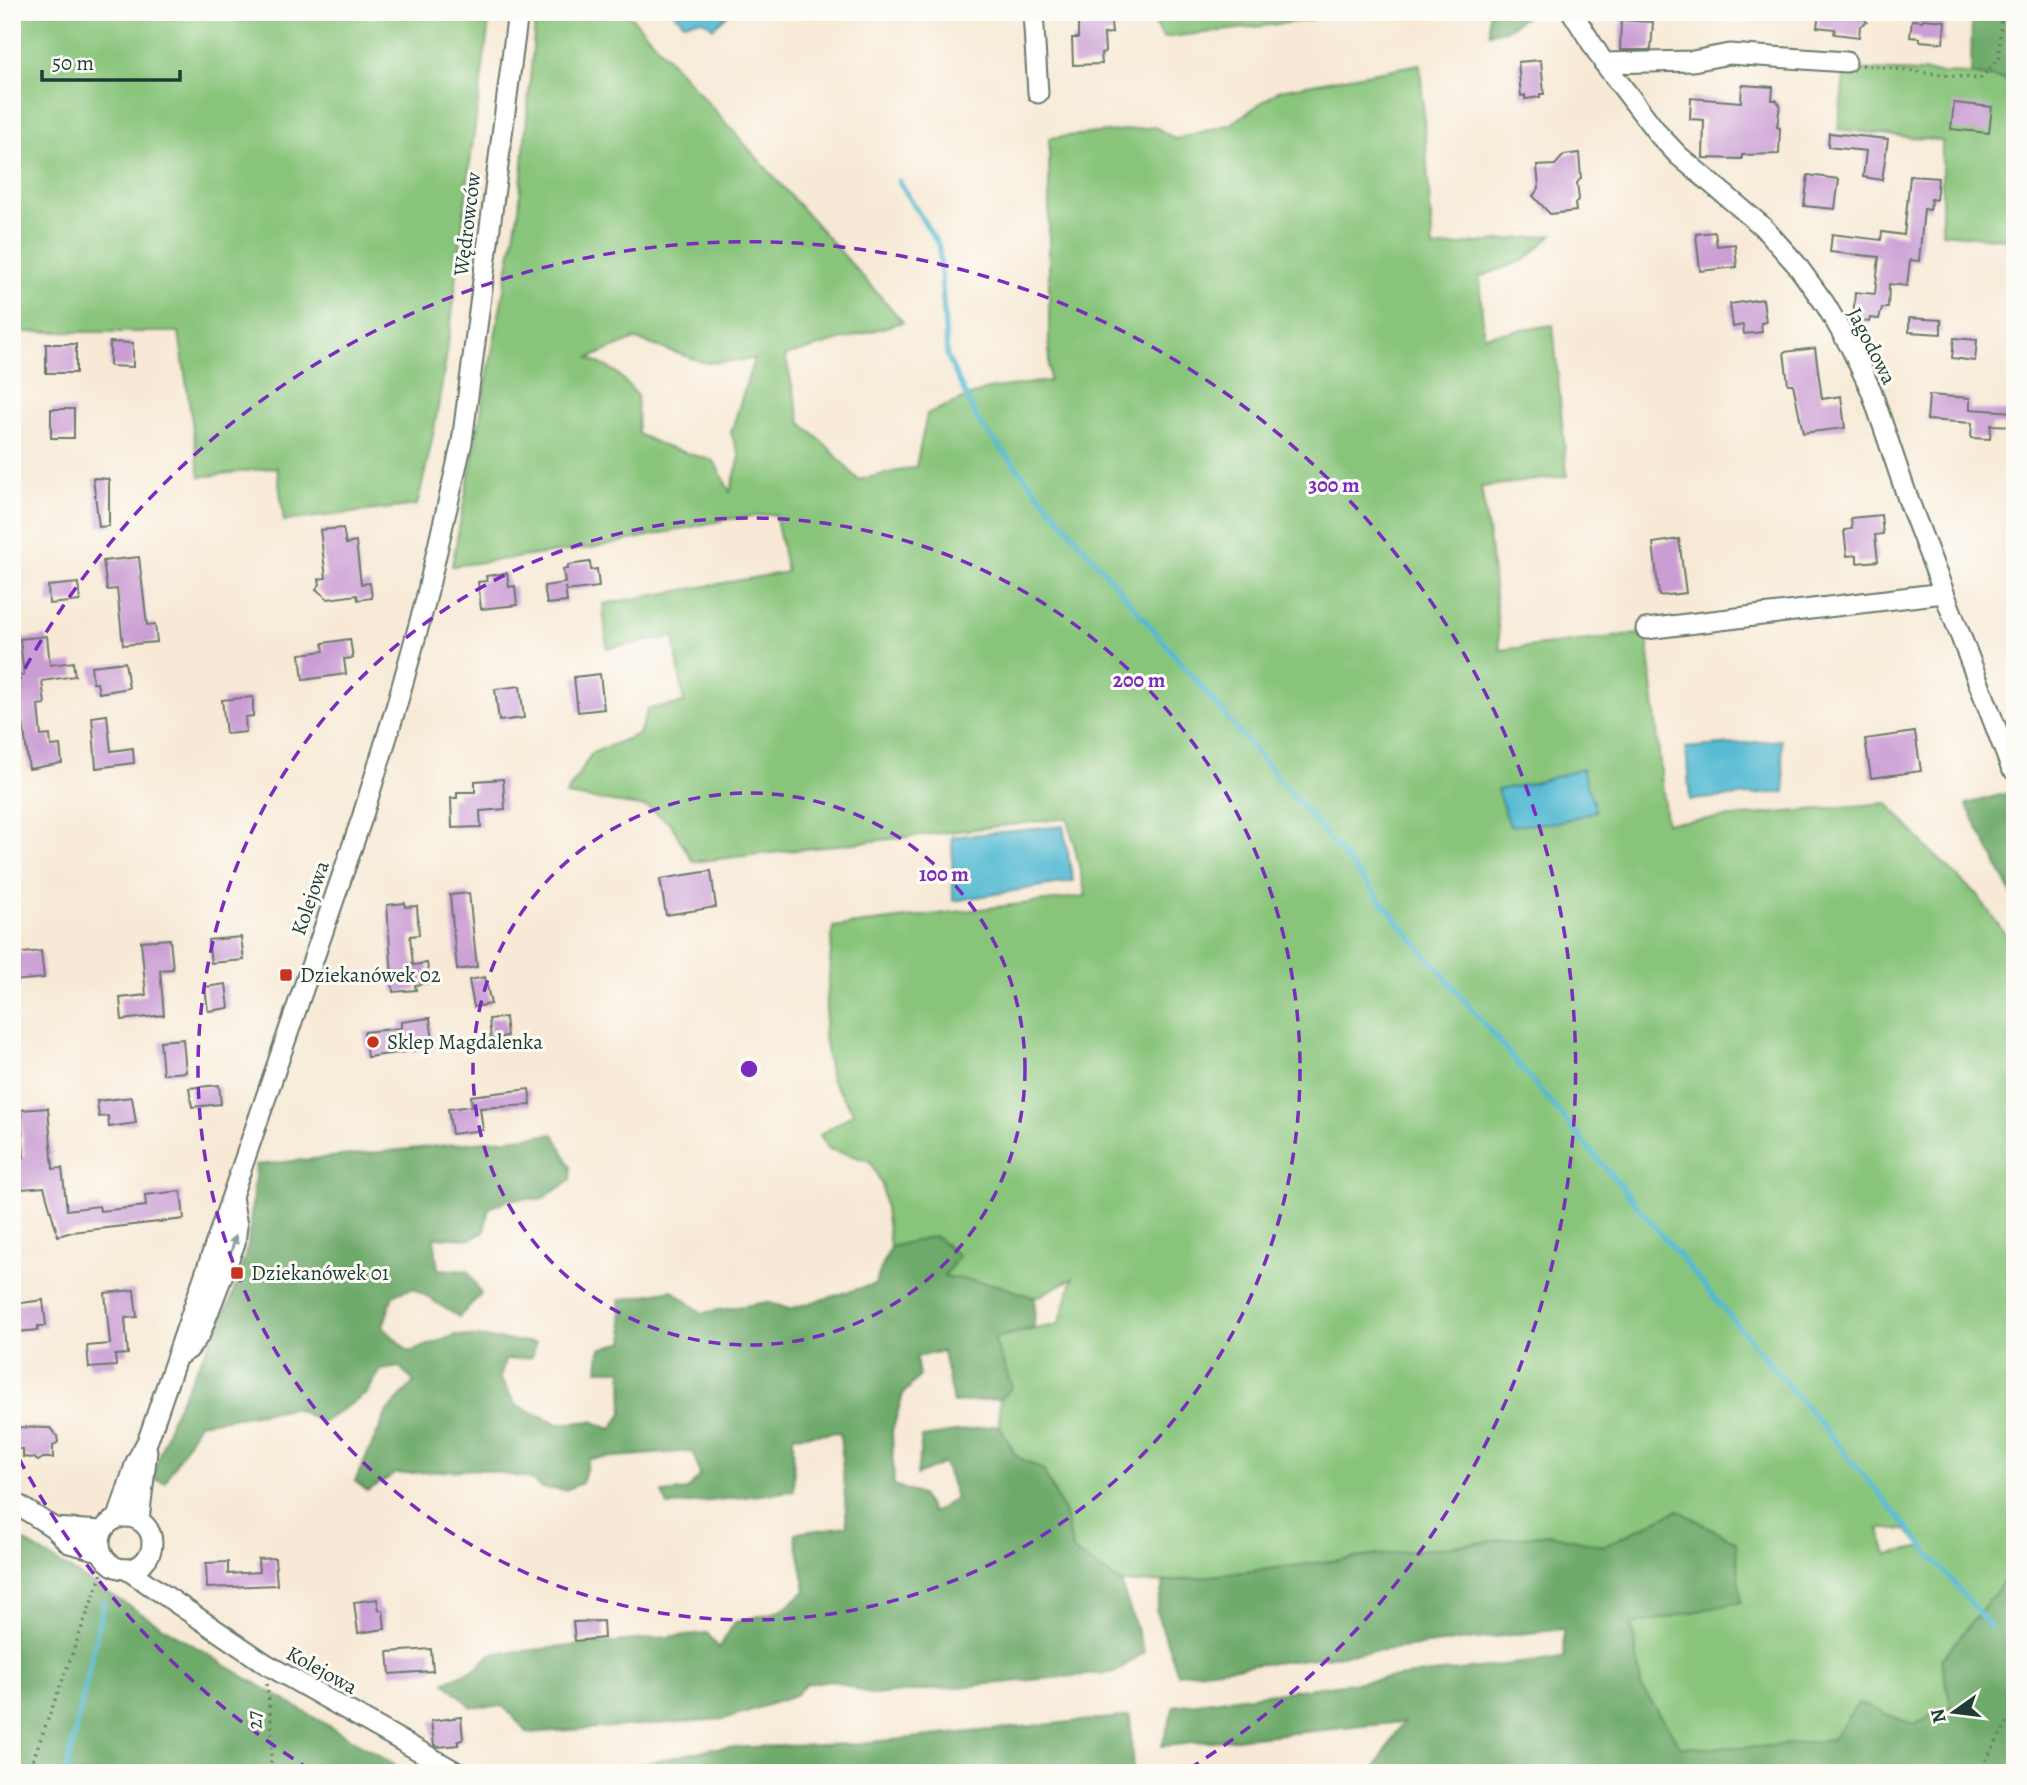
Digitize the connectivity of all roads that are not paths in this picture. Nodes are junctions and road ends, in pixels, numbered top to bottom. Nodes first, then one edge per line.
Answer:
1 (518, 12) edge
2 (1033, 12) edge
3 (1572, 12) edge
4 (1846, 62) road end
5 (1604, 63) junction
6 (1038, 93) dead end
7 (462, 442) joint
8 (1944, 593) junction
9 (1646, 629) dead end
10 (2015, 771) edge
11 (148, 1440) junction
12 (12, 1501) edge
13 (118, 1518) junction
14 (139, 1520) junction
15 (54, 1528) junction
16 (102, 1531) junction
17 (103, 1556) junction
18 (146, 1559) junction
19 (126, 1569) junction
20 (169, 1599) junction
21 (458, 1773) edge

1 - 7 street, Wędrowców
2 - 6 street
3 - 5 street, Jagodowa
4 - 5 street
5 - 8 street, Jagodowa
7 - 11 street, Kolejowa
8 - 9 street
8 - 10 street, Jagodowa
11 - 13 street, Kolejowa
11 - 14 street, Kolejowa
12 - 15 street
13 - 14 street
13 - 16 street
14 - 18 street
15 - 16 street
15 - 17 street
16 - 17 street
17 - 19 street
18 - 19 street
18 - 20 street, Kolejowa
19 - 20 street, Kolejowa
20 - 21 street, Kolejowa

